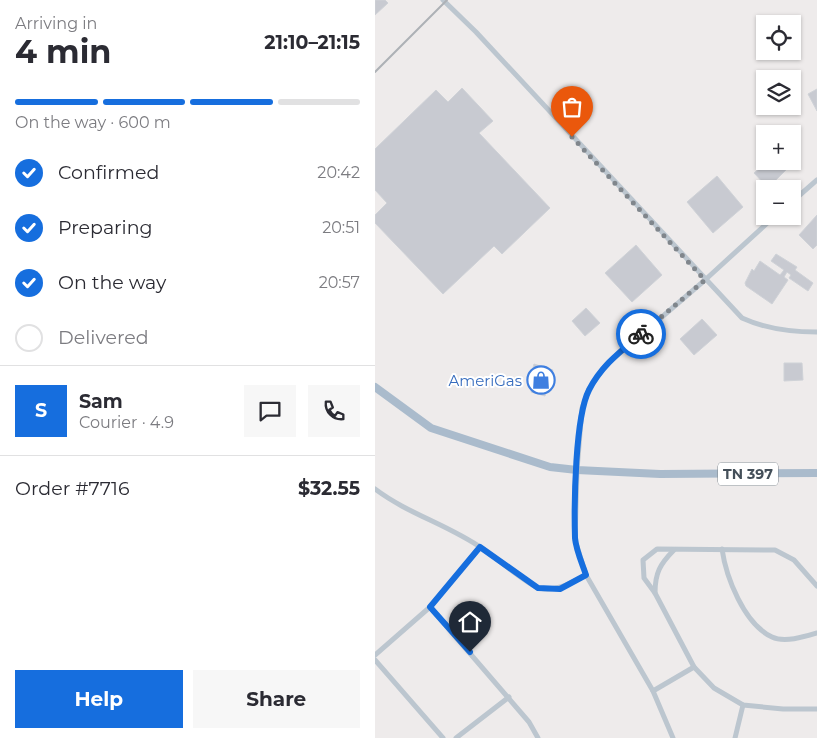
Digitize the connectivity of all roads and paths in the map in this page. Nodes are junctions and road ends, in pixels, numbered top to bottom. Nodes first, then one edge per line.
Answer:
1 (443, 0) edge
2 (817, 180) edge
3 (801, 194) edge
4 (765, 225) edge
5 (705, 280) junction
6 (817, 332) edge
7 (375, 387) edge
8 (577, 470) junction
9 (817, 473) edge
10 (375, 489) edge
11 (480, 547) junction
12 (722, 549) junction
13 (674, 550) junction
14 (586, 575) junction
15 (817, 586) edge
16 (655, 593) junction
17 (430, 607) junction
18 (817, 633) edge
19 (375, 655) edge
20 (375, 660) edge
21 (694, 667) junction
22 (653, 691) junction
23 (509, 697) junction
24 (743, 705) junction
25 (817, 709) edge
26 (443, 738) edge
27 (456, 738) edge
28 (538, 738) edge
29 (673, 738) edge
30 (735, 738) edge

1 - 5 street
2 - 3 street
4 - 5 street
5 - 6 street
5 - 8 street
7 - 8 main road, TN 397
8 - 9 main road, TN 397
8 - 14 street
10 - 11 street
11 - 14 street
11 - 17 street
12 - 13 street
12 - 15 street
12 - 18 street
13 - 16 street
13 - 16 street
14 - 22 street
16 - 21 street
17 - 19 street
17 - 23 street
20 - 26 street
21 - 22 street
21 - 24 street
22 - 29 street
23 - 27 street
23 - 28 street
24 - 25 street
24 - 30 street

